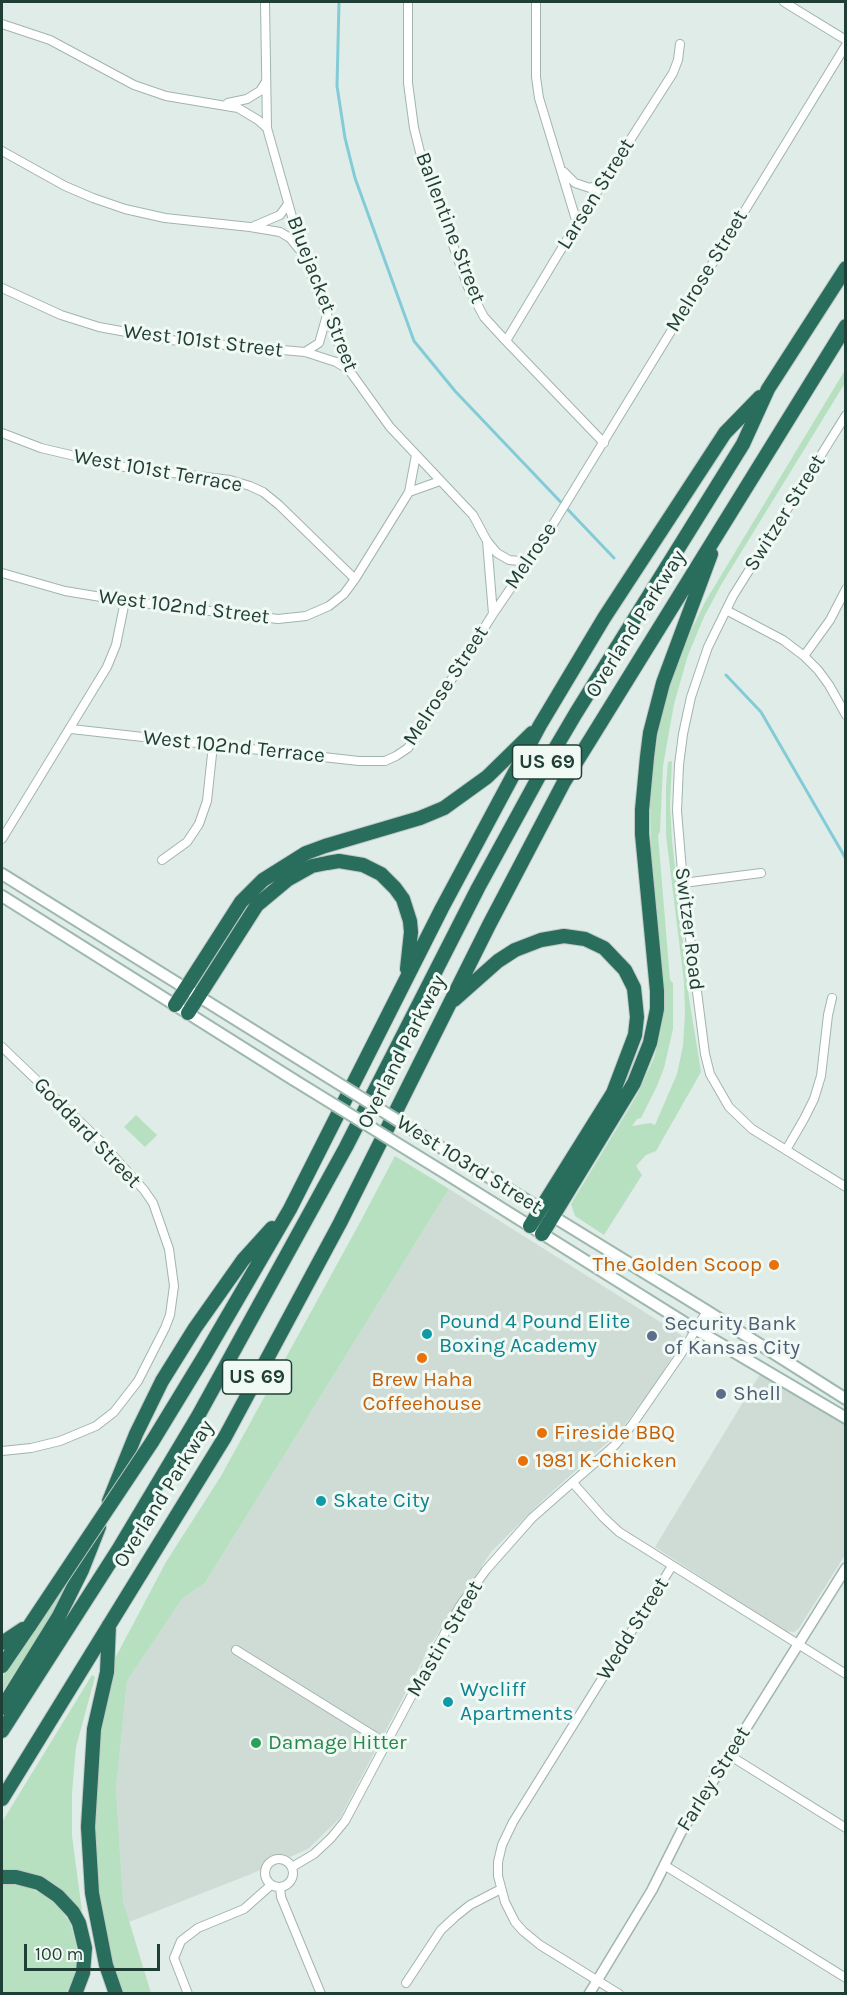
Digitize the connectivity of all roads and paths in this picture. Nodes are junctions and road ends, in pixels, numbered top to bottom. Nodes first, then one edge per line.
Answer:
1 (259, 2) edge
2 (265, 2) edge
3 (408, 2) edge
4 (536, 2) edge
5 (784, 2) edge
6 (265, 14) junction
7 (2, 24) edge
8 (846, 40) edge
9 (680, 44) dead end
10 (846, 45) edge
11 (266, 82) junction
12 (220, 104) junction
13 (267, 128) junction
14 (2, 151) edge
15 (562, 171) junction
16 (603, 183) junction
17 (288, 204) junction
18 (577, 223) junction
19 (250, 227) junction
20 (302, 252) junction
21 (846, 268) edge
22 (2, 288) edge
23 (327, 315) junction
24 (846, 326) edge
25 (506, 341) junction
26 (306, 352) junction
27 (349, 370) junction
28 (768, 389) junction
29 (846, 416) edge
30 (2, 433) edge
31 (604, 443) junction
32 (416, 455) junction
33 (440, 481) junction
34 (409, 492) junction
35 (569, 498) joint
36 (724, 522) junction
37 (487, 541) junction
38 (534, 554) junction
39 (2, 573) edge
40 (355, 579) junction
41 (846, 589) edge
42 (125, 601) junction
43 (726, 610) junction
44 (493, 614) junction
45 (804, 656) junction
46 (846, 715) edge
47 (540, 725) junction
48 (71, 729) junction
49 (213, 745) junction
50 (396, 756) joint
51 (2, 839) edge
52 (162, 860) dead end
53 (761, 873) dead end
54 (2, 874) edge
55 (683, 883) junction
56 (2, 896) edge
57 (406, 979) junction
58 (186, 988) junction
59 (198, 997) junction
60 (832, 998) dead end
61 (176, 1005) junction
62 (448, 1005) junction
63 (188, 1013) junction
64 (2, 1047) edge
65 (786, 1150) junction
66 (846, 1187) edge
67 (290, 1209) junction
68 (546, 1213) junction
69 (536, 1230) junction
70 (707, 1311) junction
71 (696, 1330) junction
72 (846, 1399) edge
73 (846, 1418) edge
74 (2, 1451) edge
75 (573, 1483) junction
76 (672, 1566) junction
77 (846, 1568) edge
78 (109, 1623) junction
79 (30, 1625) junction
80 (2, 1643) edge
81 (798, 1645) junction
82 (236, 1650) dead end
83 (2, 1666) edge
84 (846, 1674) edge
85 (2, 1708) edge
86 (2, 1731) edge
87 (387, 1744) junction
88 (729, 1755) junction
89 (2, 1799) edge
90 (846, 1828) edge
91 (664, 1865) junction
92 (292, 1867) junction
93 (2, 1877) edge
94 (271, 1885) junction
95 (280, 1887) junction
96 (501, 1889) junction
97 (846, 1978) edge
98 (597, 1980) junction
99 (406, 1983) dead end
100 (75, 1994) edge
101 (116, 1994) edge
102 (188, 1994) edge
103 (321, 1994) edge
104 (589, 1994) edge
105 (619, 1994) edge

1 - 6 street
2 - 6 street, Bluejacket Street
3 - 25 street, Ballentine Street
4 - 15 street
5 - 8 street
6 - 11 street, Bluejacket Street
7 - 12 street
9 - 16 street, Larsen Street
10 - 31 street, Melrose Street
11 - 12 street
11 - 13 street, Bluejacket Street
12 - 13 street
13 - 17 street, Bluejacket Street
14 - 19 street
15 - 16 street
15 - 18 street
16 - 18 street, Larsen Street
17 - 19 street
17 - 20 street, Bluejacket Street
18 - 25 street, Larsen Street
19 - 20 street
20 - 23 street, Bluejacket Street
21 - 28 highway, Overland Parkway / US 69
22 - 26 street, West 101st Street
23 - 26 street, West 101st Street
23 - 27 street, Bluejacket Street
24 - 36 highway, Overland Parkway / US 69
25 - 31 street, Ballentine Street
26 - 27 street, West 101st Street
27 - 32 street, Bluejacket Street
28 - 47 highway
28 - 86 highway, Overland Parkway / US 69
29 - 43 street, Switzer Street
30 - 40 street, West 101st Terrace
31 - 35 street, Melrose Street
32 - 33 street, Bluejacket Street
32 - 34 street
33 - 34 street
33 - 37 street, Bluejacket Street
34 - 40 street
35 - 38 street, Melrose
36 - 62 highway, Overland Parkway / US 69
36 - 68 highway
37 - 38 street, Bluejacket Street
37 - 44 street, Bluejacket Street
38 - 44 street, Melrose
39 - 42 street, West 102nd Street
40 - 42 street, West 102nd Street
41 - 45 street
42 - 48 street
43 - 45 street
43 - 55 street, Switzer Road
44 - 50 street, Melrose Street
45 - 46 street
47 - 57 highway
47 - 58 highway
48 - 49 street, West 102nd Terrace
48 - 51 street
49 - 50 street, West 102nd Terrace
49 - 52 street
53 - 55 street
54 - 58 main road, West 103rd Street
55 - 65 street, Switzer Road
56 - 61 main road, West 103rd Street
57 - 59 highway
57 - 67 highway
58 - 59 main road, West 103rd Street
58 - 61 highway
59 - 63 highway
59 - 68 main road, West 103rd Street, bridge
60 - 65 street
61 - 63 main road, West 103rd Street
62 - 68 highway
62 - 78 highway, Overland Parkway / US 69
63 - 69 main road, West 103rd Street, bridge
64 - 74 street, Goddard Street
65 - 66 street, Switzer Road
67 - 79 highway, bridge
67 - 85 highway
68 - 69 highway
68 - 70 main road, West 103rd Street
69 - 71 main road, West 103rd Street
70 - 71 street, Mastin Street
70 - 72 main road, West 103rd Street
71 - 73 main road, West 103rd Street
71 - 75 street, Mastin Street
75 - 76 street
75 - 87 street, Mastin Street
76 - 81 street
76 - 96 street, Wedd Street
77 - 81 street, Farley Street
78 - 89 highway, Overland Parkway / US 69
78 - 101 highway
79 - 80 highway
79 - 83 highway
81 - 84 street
81 - 88 street, Farley Street
82 - 87 street
87 - 92 street, Mastin Street
88 - 90 street
88 - 91 street, Farley Street
91 - 97 street
91 - 98 street, Farley Street
92 - 94 street
92 - 95 street
93 - 100 highway
94 - 95 street
94 - 102 street
95 - 103 street
96 - 98 street, Wedd Street
96 - 99 street
98 - 104 street, Farley Street
98 - 105 street, Wedd Street

